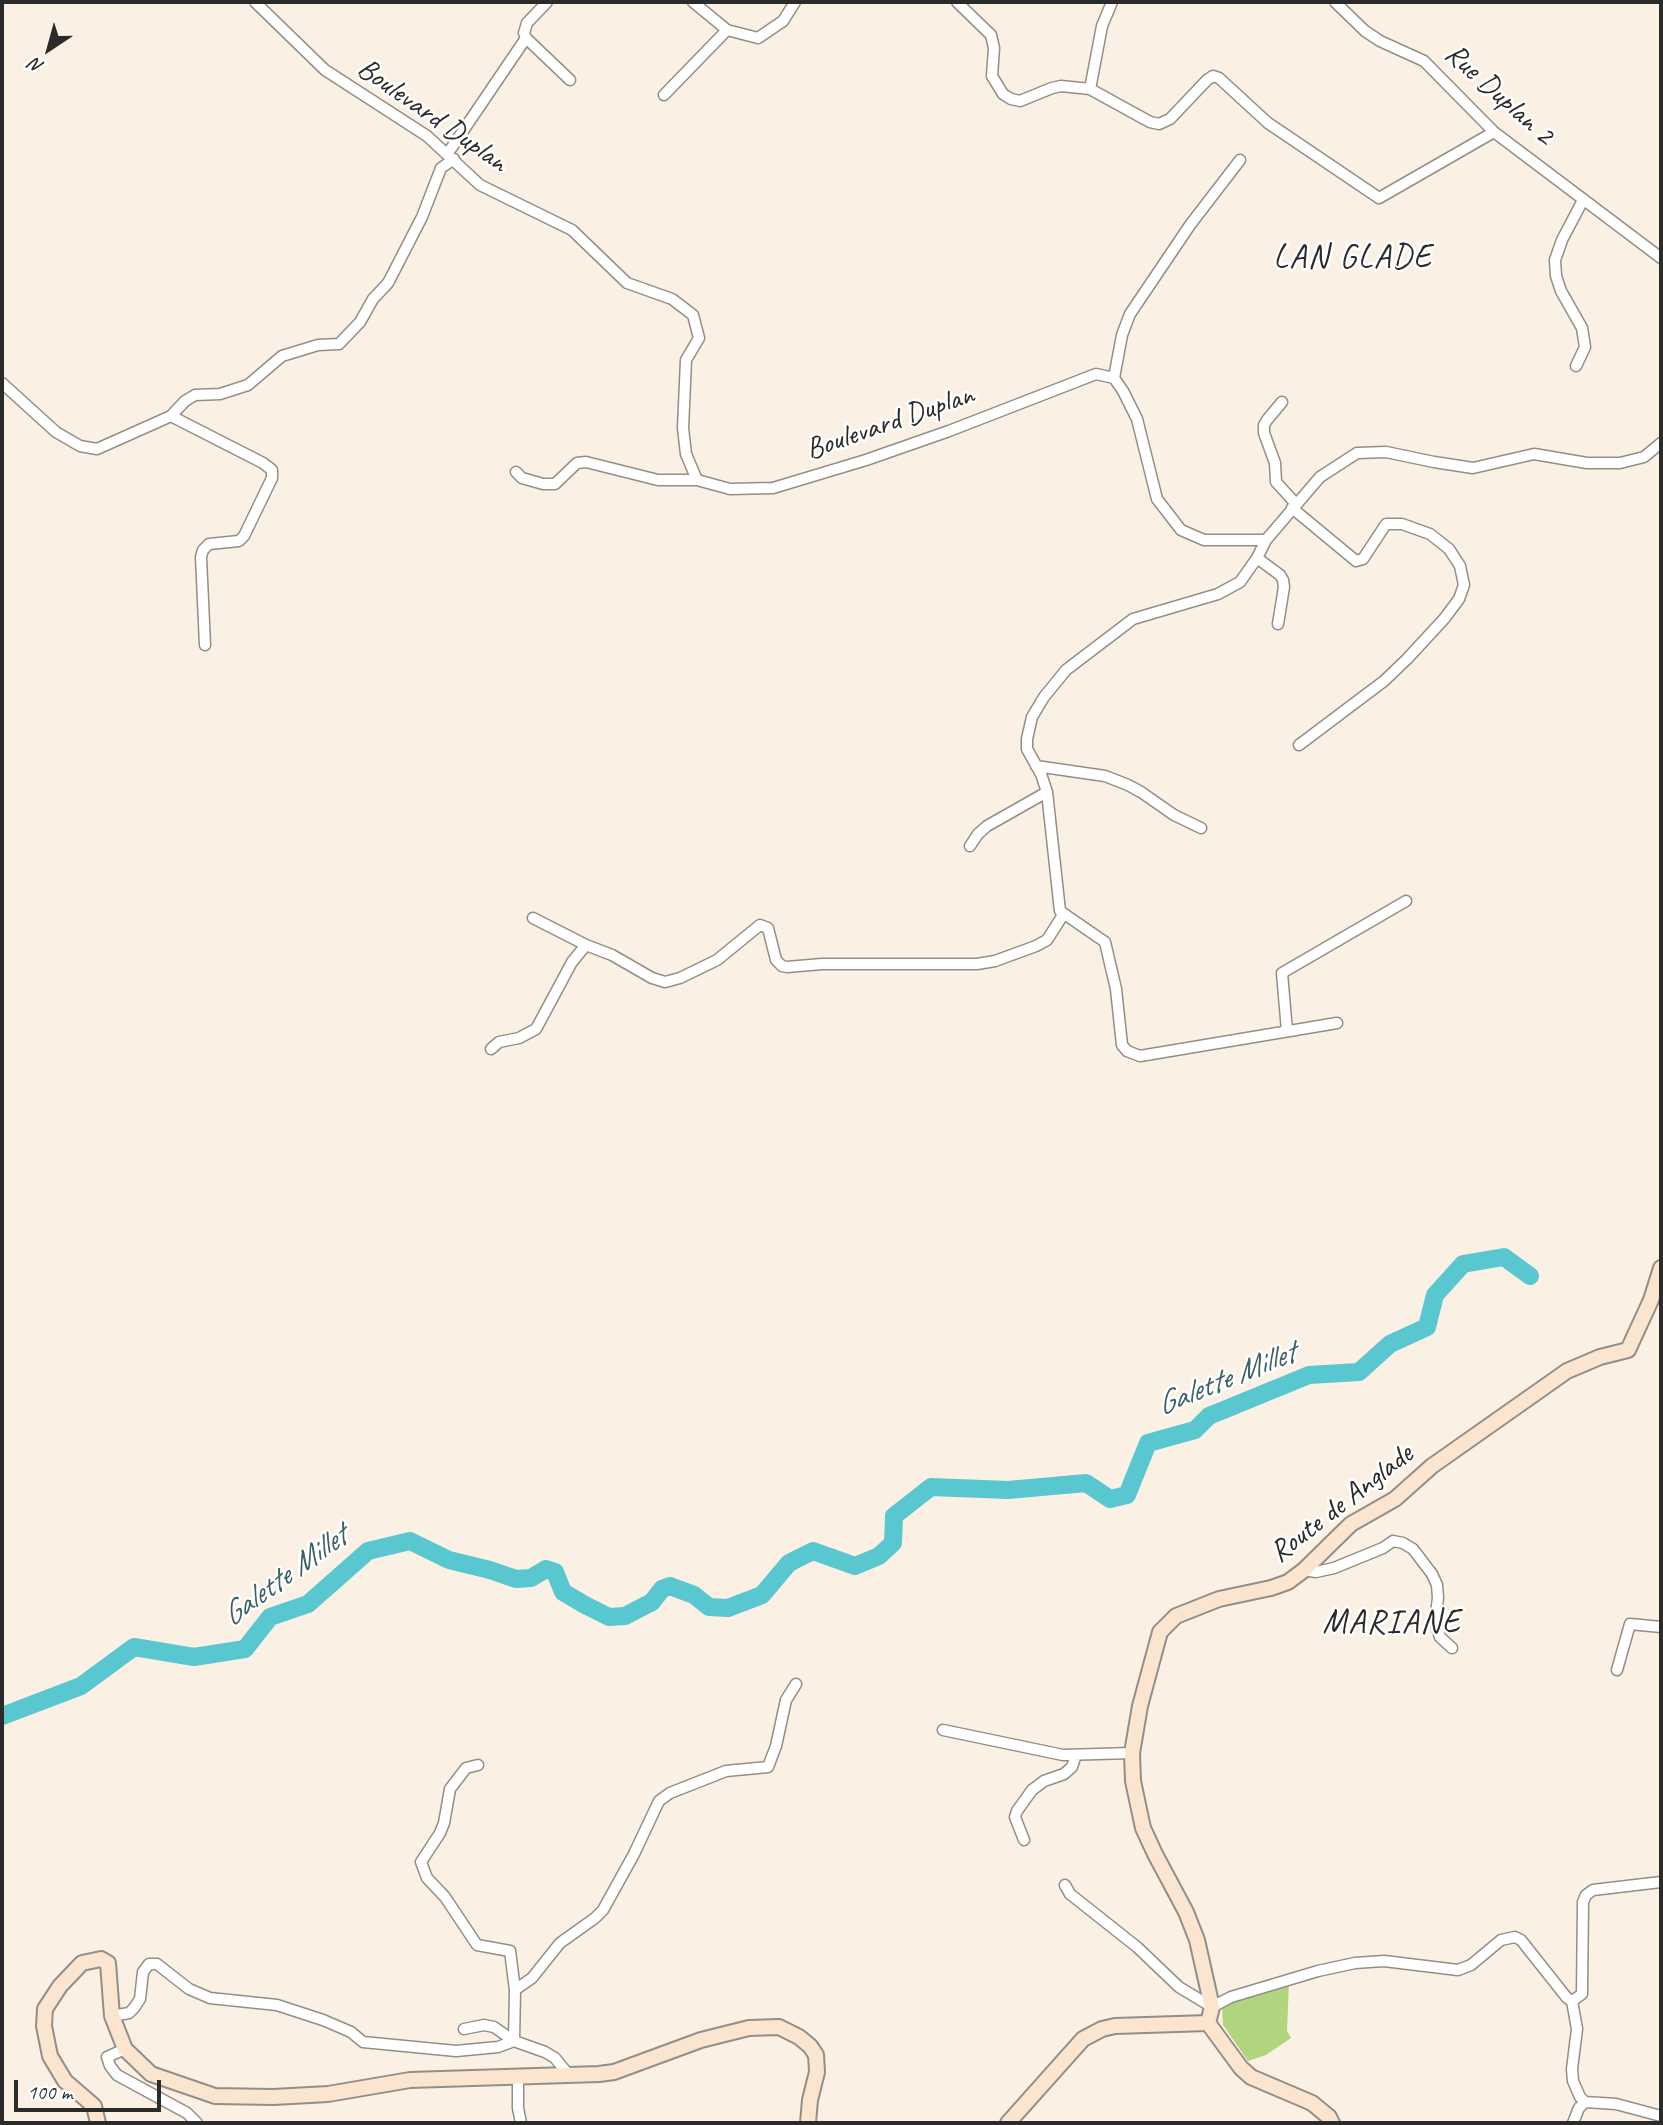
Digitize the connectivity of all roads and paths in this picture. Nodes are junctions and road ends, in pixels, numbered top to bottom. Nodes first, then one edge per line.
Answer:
1 (255, 2) edge
2 (547, 2) edge
3 (693, 2) edge
4 (795, 2) edge
5 (957, 2) edge
6 (1112, 2) edge
7 (1335, 2) edge
8 (727, 30) junction
9 (526, 38) junction
10 (570, 80) dead end
11 (1090, 89) junction
12 (664, 95) dead end
13 (1494, 132) junction
14 (451, 156) junction
15 (1240, 160) dead end
16 (1583, 201) junction
17 (1661, 258) edge
18 (1576, 366) dead end
19 (1114, 378) junction
20 (2, 383) edge
21 (1282, 402) dead end
22 (171, 416) junction
23 (1661, 443) edge
24 (516, 472) dead end
25 (697, 480) junction
26 (1294, 506) junction
27 (1266, 540) junction
28 (1257, 558) junction
29 (1278, 624) dead end
30 (205, 645) dead end
31 (1299, 745) dead end
32 (1036, 766) junction
33 (1047, 792) junction
34 (1201, 828) dead end
35 (970, 846) dead end
36 (1406, 901) dead end
37 (1063, 915) junction
38 (533, 918) dead end
39 (586, 945) junction
40 (1336, 1023) dead end
41 (1287, 1031) junction
42 (491, 1049) dead end
43 (1661, 1268) edge
44 (1304, 1570) junction
45 (1661, 1627) edge
46 (1452, 1648) dead end
47 (1617, 1670) dead end
48 (796, 1684) dead end
49 (943, 1730) dead end
50 (1132, 1753) junction
51 (1076, 1755) junction
52 (478, 1765) dead end
53 (1024, 1840) dead end
54 (1661, 1882) edge
55 (1065, 1885) dead end
56 (515, 1990) junction
57 (1572, 2001) junction
58 (1213, 2007) junction
59 (112, 2016) junction
60 (1208, 2023) junction
61 (464, 2029) dead end
62 (513, 2040) junction
63 (125, 2049) junction
64 (568, 2074) junction
65 (518, 2076) junction
66 (1585, 2102) junction
67 (1661, 2116) edge
68 (98, 2123) edge
69 (197, 2123) edge
70 (521, 2123) edge
71 (808, 2123) edge
72 (1008, 2123) edge
73 (1332, 2123) edge
74 (1573, 2123) edge

1 - 14 street, Boulevard Duplan
2 - 9 street
3 - 8 street
4 - 8 street
5 - 11 street
6 - 11 street
7 - 13 street, Rue Duplan 2
8 - 12 street
9 - 10 street
9 - 14 street
11 - 13 street
13 - 16 street, Rue Duplan 2
14 - 22 street
14 - 25 street, Boulevard Duplan
15 - 19 street
16 - 17 street, Rue Duplan 2
16 - 18 street
19 - 25 street, Boulevard Duplan
19 - 27 street
20 - 22 street
21 - 26 street
22 - 30 street
23 - 26 street
24 - 25 street
26 - 27 street
26 - 31 street
27 - 28 street
28 - 29 street
28 - 32 street
32 - 33 street
32 - 34 street
33 - 35 street
33 - 37 street
36 - 41 street
37 - 39 street
37 - 41 street
38 - 39 street
39 - 42 street
40 - 41 street
43 - 44 street, Route de Anglade
44 - 46 street
44 - 50 street, Route de Anglade
45 - 47 street
48 - 56 street
49 - 51 street
50 - 51 street
50 - 58 street, Route de Anglade
51 - 53 street
52 - 56 street
54 - 57 street
55 - 58 street
56 - 62 street
57 - 58 street
57 - 66 street
58 - 60 street
59 - 62 street
59 - 63 street
59 - 68 street
60 - 72 street
60 - 73 street
61 - 62 street
62 - 64 street
63 - 65 street
63 - 69 street
64 - 65 street
64 - 71 street
65 - 70 street
66 - 67 street
66 - 74 street

